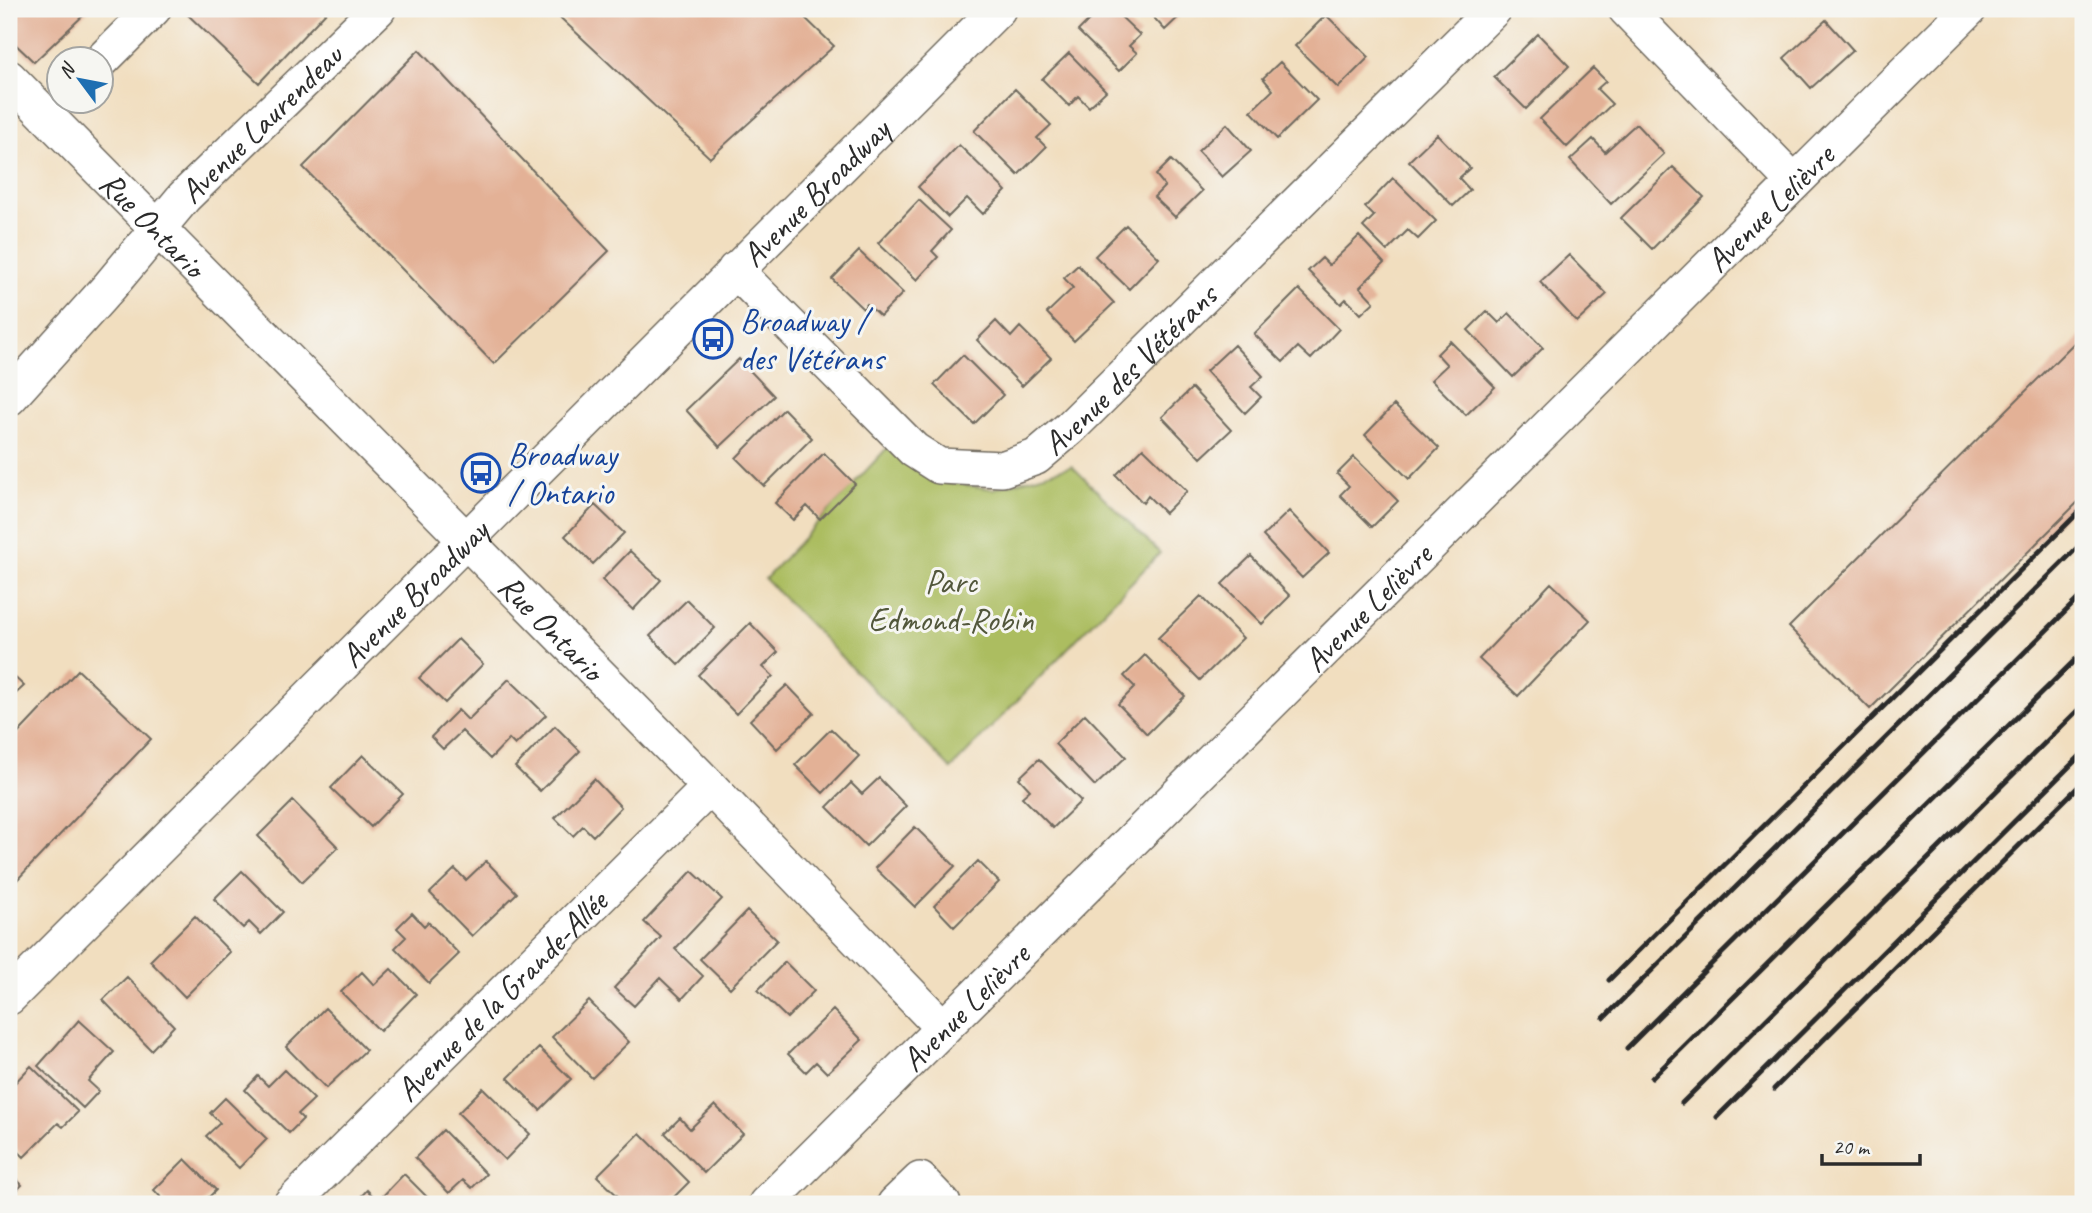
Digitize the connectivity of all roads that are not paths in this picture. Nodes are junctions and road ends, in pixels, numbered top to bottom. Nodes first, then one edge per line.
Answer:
1 (153, 9) edge
2 (378, 9) edge
3 (999, 9) edge
4 (1494, 9) edge
5 (1626, 9) edge
6 (1969, 9) edge
7 (116, 47) edge
8 (9, 78) edge
9 (46, 103) edge
10 (60, 116) edge
11 (1794, 182) junction
12 (158, 230) junction
13 (735, 270) junction
14 (9, 398) edge
15 (464, 541) junction
16 (710, 786) junction
17 (9, 997) edge
18 (943, 1028) junction
19 (291, 1204) edge
20 (766, 1204) edge
21 (895, 1204) edge
22 (943, 1204) edge

1 - 7 street
2 - 12 street, Avenue Laurendeau
3 - 13 street, Avenue Broadway
4 - 13 street, Avenue des Vétérans
5 - 11 street
6 - 11 street, Avenue Lelièvre
8 - 9 street, Rue Ontario
10 - 12 street, Rue Ontario
11 - 18 street, Avenue Lelièvre
12 - 14 street, Avenue Laurendeau
12 - 15 street, Rue Ontario
13 - 15 street, Avenue Broadway
15 - 16 street, Rue Ontario
15 - 17 street, Avenue Broadway
16 - 18 street, Rue Ontario
16 - 19 street, Avenue de la Grande-Allée
18 - 20 street, Avenue Lelièvre
21 - 22 street

